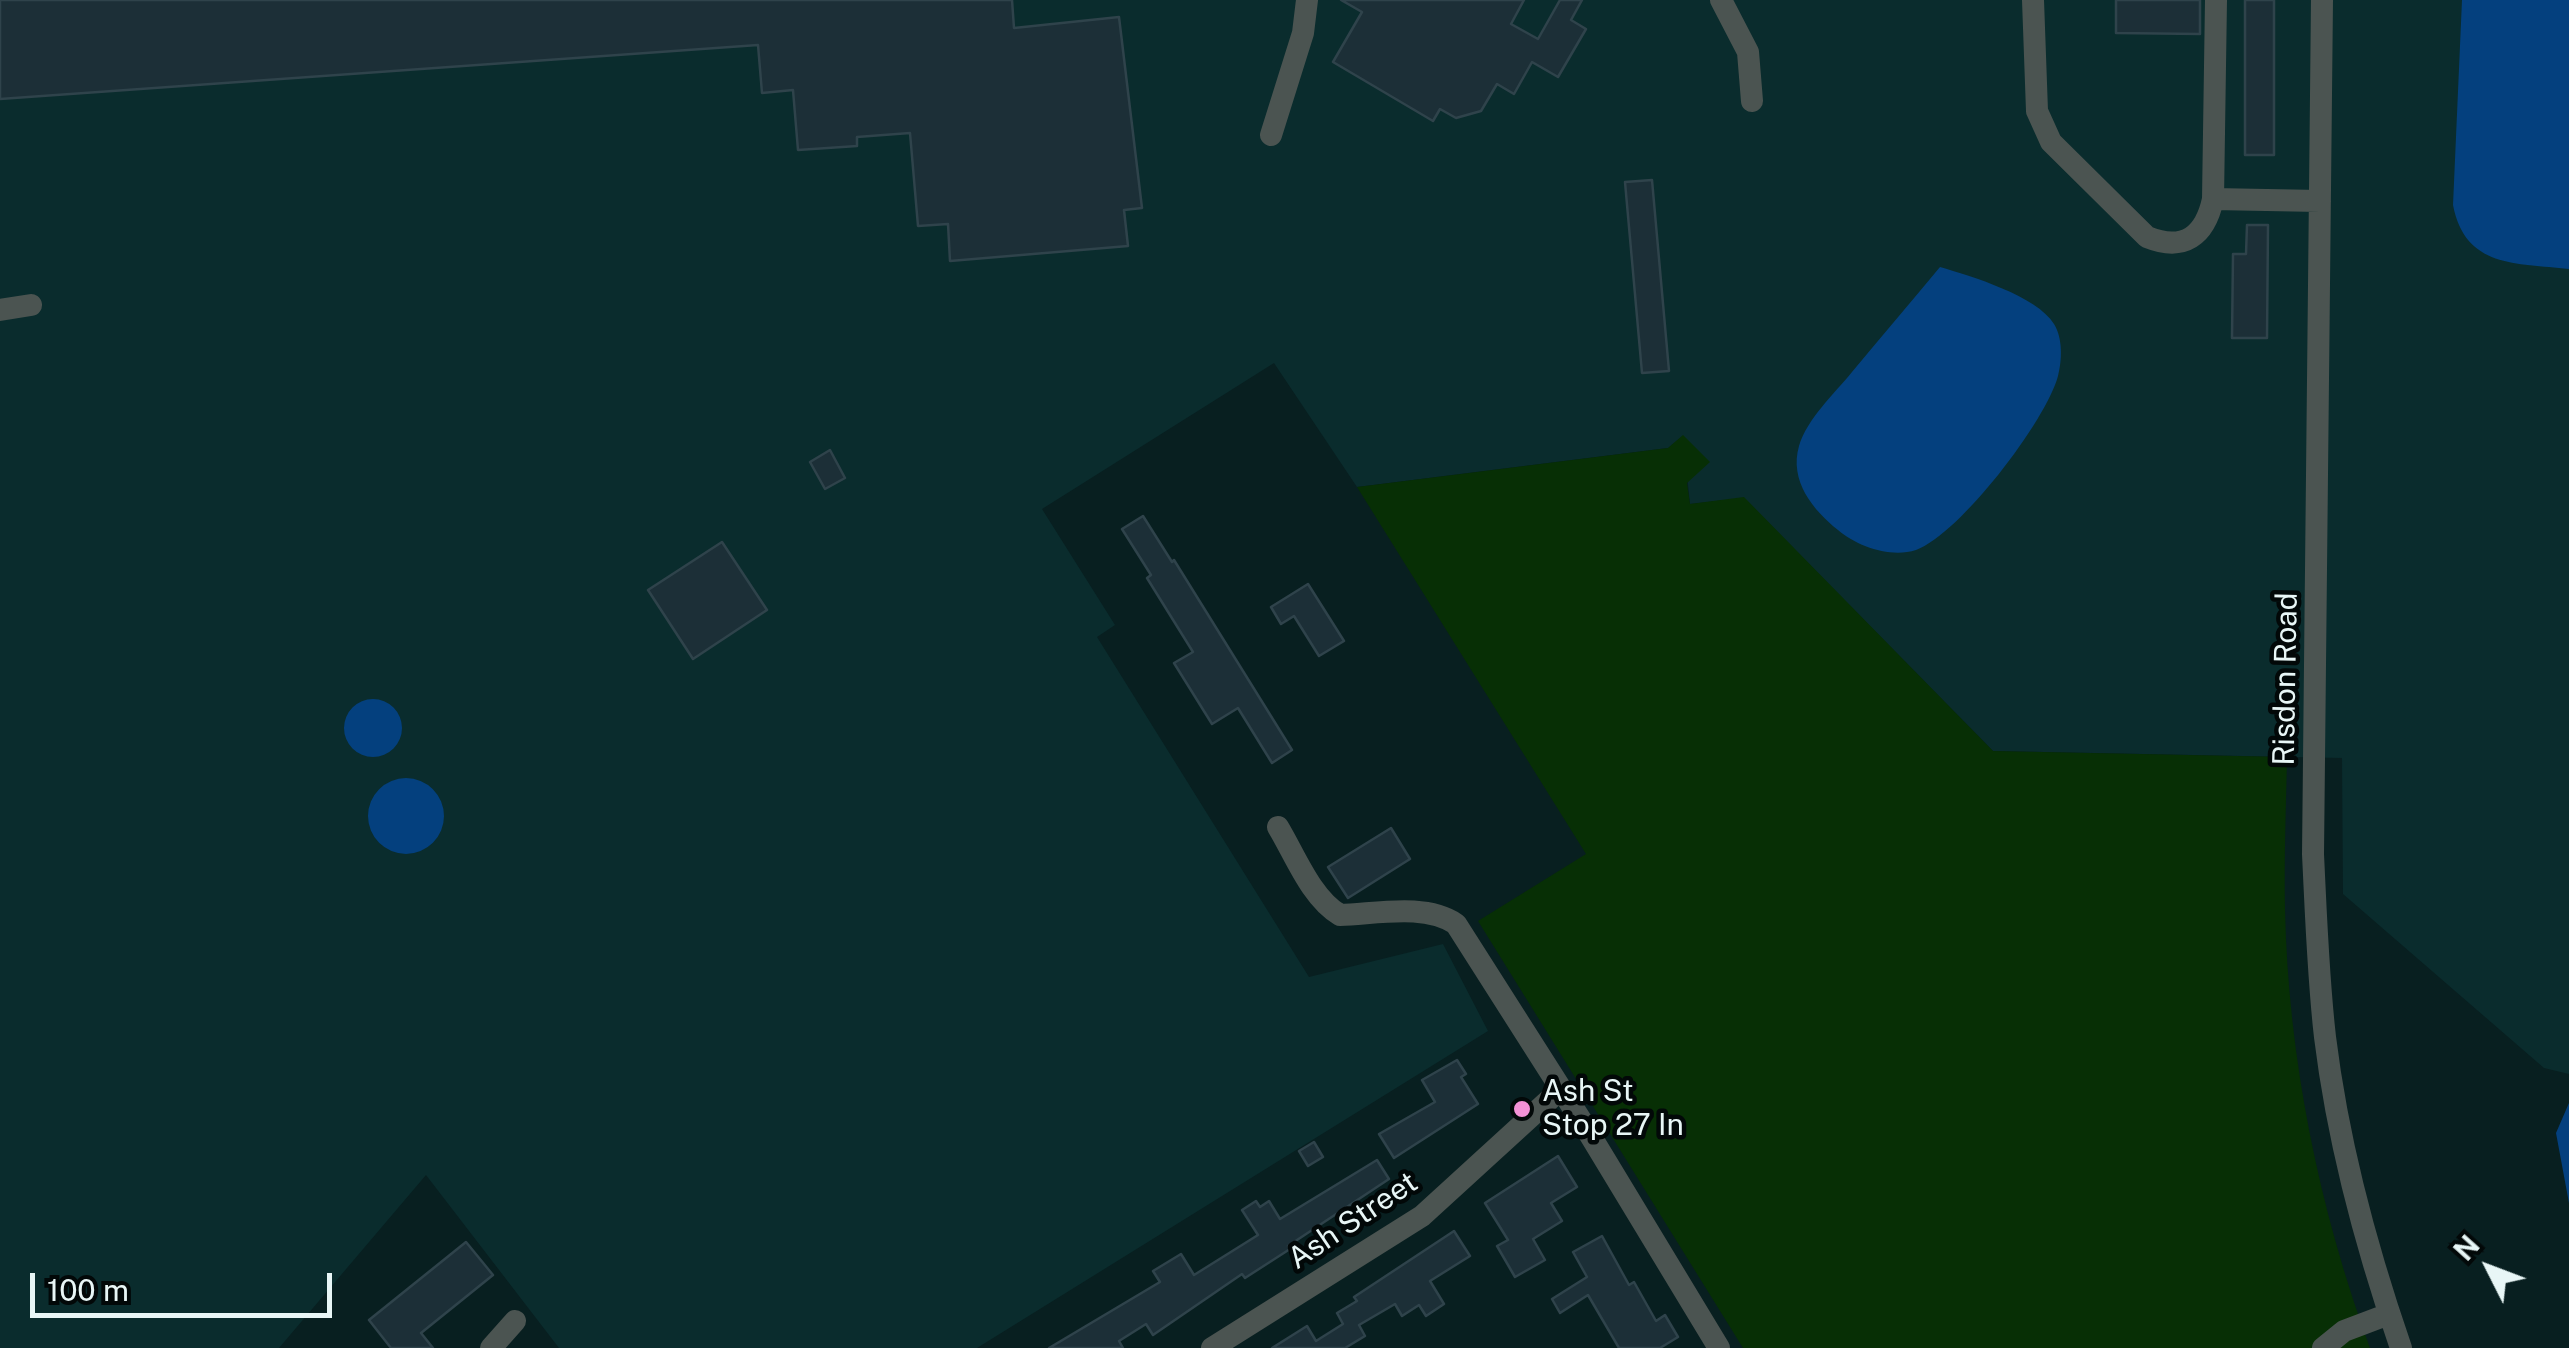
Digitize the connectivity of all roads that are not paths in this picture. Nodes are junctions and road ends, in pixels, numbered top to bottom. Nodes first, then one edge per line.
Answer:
1 (1307, 0) edge
2 (1721, 0) edge
3 (2033, 0) edge
4 (2216, 0) edge
5 (2322, 0) edge
6 (1752, 102) dead end
7 (1271, 135) dead end
8 (2212, 199) junction
9 (2320, 202) junction
10 (32, 305) dead end
11 (0, 310) edge
12 (1278, 826) dead end
13 (1561, 1089) junction
14 (2389, 1314) junction
15 (515, 1321) dead end
16 (492, 1348) edge
17 (1212, 1348) edge
18 (1719, 1348) edge
19 (2323, 1348) edge
20 (2400, 1348) edge

1 - 7 street
2 - 6 street
3 - 8 street
4 - 8 street
5 - 9 street, Risdon Road
8 - 9 street
9 - 14 street, Risdon Road
10 - 11 street
12 - 13 street
13 - 17 street, Ash Street
13 - 18 street
14 - 19 street
14 - 20 street, Risdon Road
15 - 16 street

